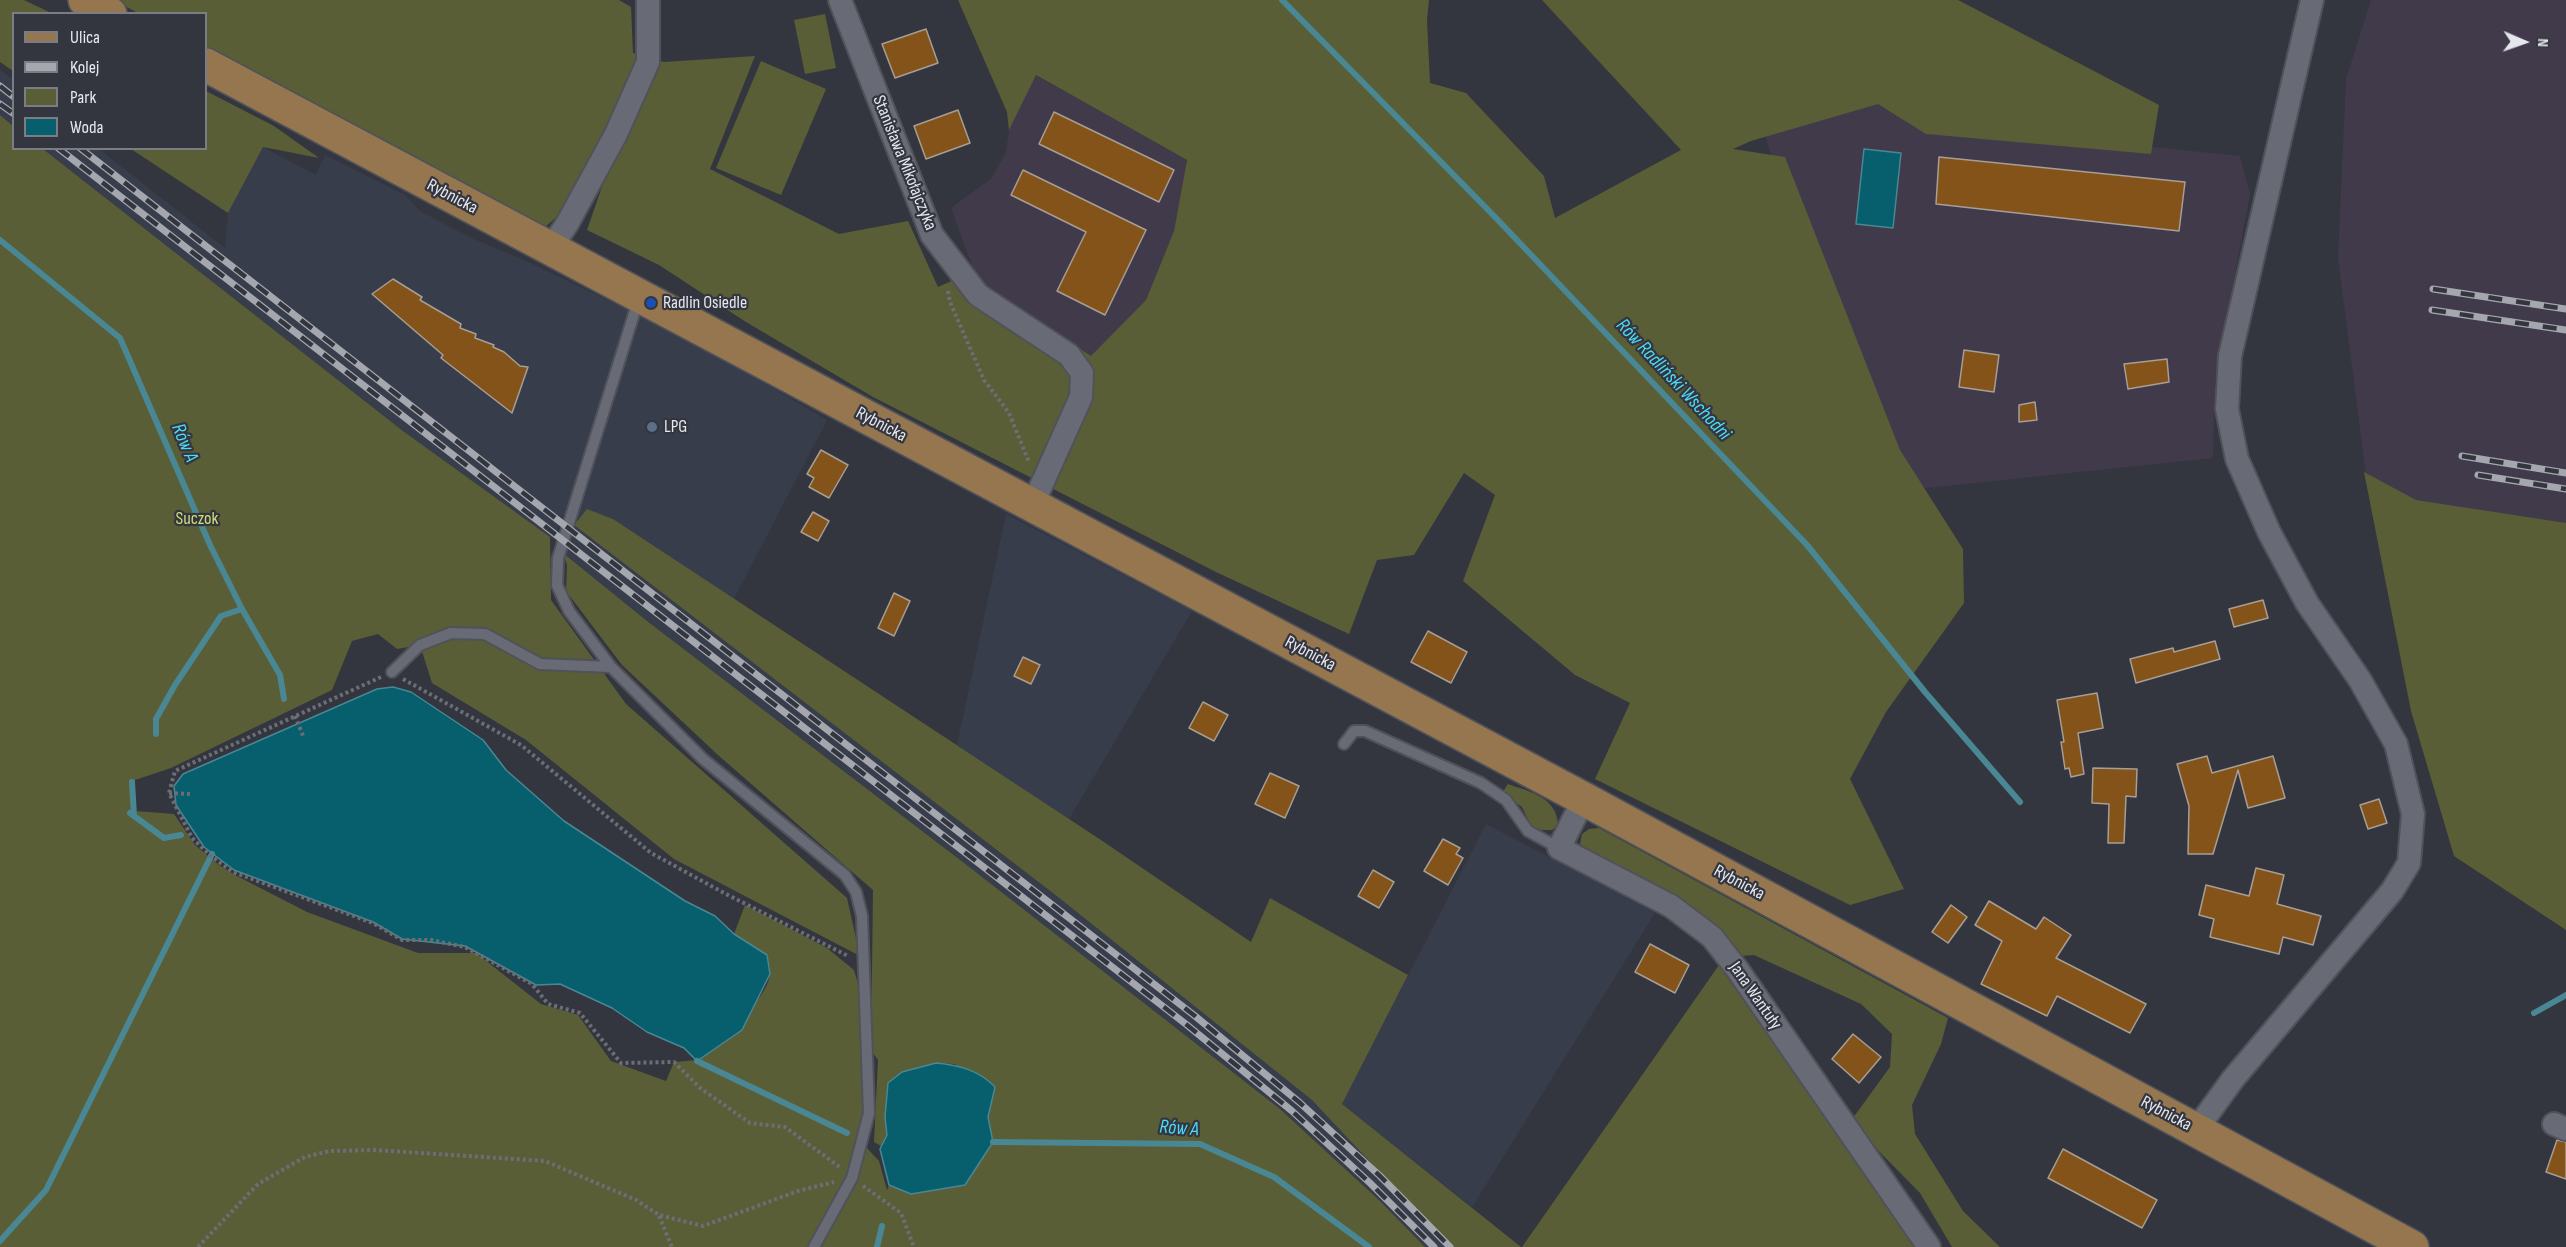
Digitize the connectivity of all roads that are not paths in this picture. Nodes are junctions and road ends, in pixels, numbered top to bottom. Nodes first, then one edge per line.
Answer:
1 (85, 0) edge
2 (648, 0) edge
3 (840, 0) edge
4 (2312, 0) edge
5 (106, 12) edge
6 (207, 66) edge
7 (550, 249) junction
8 (639, 297) junction
9 (1032, 506) junction
10 (611, 667) junction
11 (392, 672) road end
12 (1344, 744) dead end
13 (1584, 799) junction
14 (1559, 848) junction
15 (2196, 1130) junction
16 (814, 1247) edge
17 (1929, 1247) edge
18 (2412, 1247) edge

1 - 5 main road
2 - 7 street
3 - 9 street, Stanisława Mikołajczyka
4 - 15 street
6 - 7 main road, Rybnicka
7 - 8 main road, Rybnicka
8 - 9 main road, Rybnicka
8 - 10 lane
9 - 13 main road, Rybnicka
10 - 11 lane
10 - 16 lane
12 - 14 lane
13 - 14 street
13 - 15 main road, Rybnicka
14 - 17 street, Jana Wantuły
15 - 18 main road, Rybnicka

